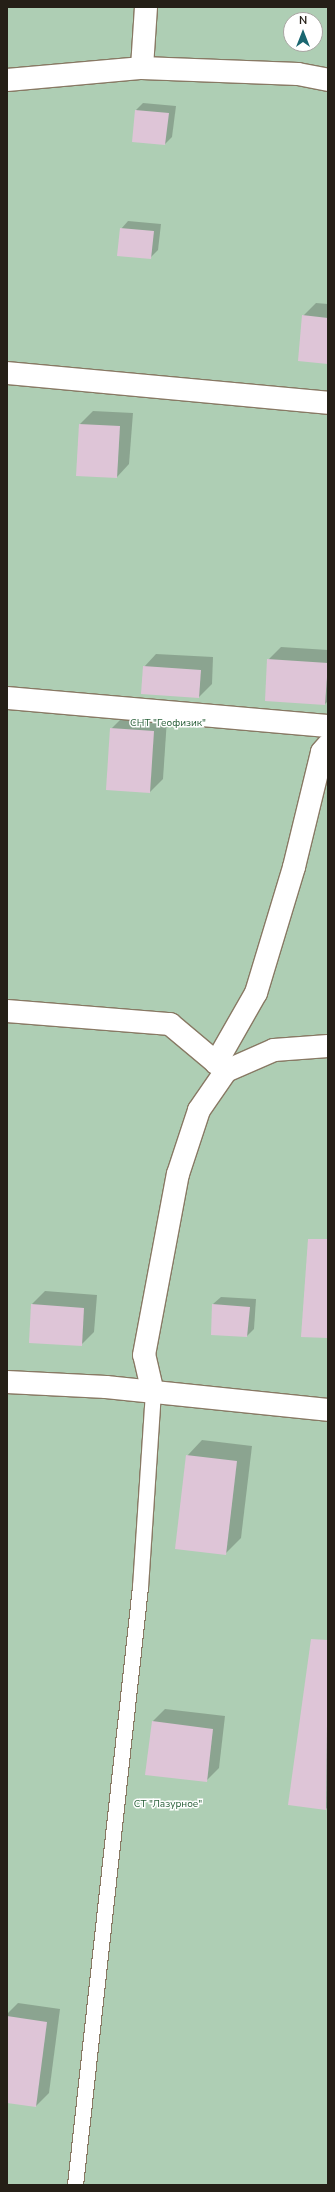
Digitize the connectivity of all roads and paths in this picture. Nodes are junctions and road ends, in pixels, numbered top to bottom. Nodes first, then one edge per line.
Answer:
1 (146, 7) edge
2 (142, 68) junction
3 (7, 80) edge
4 (328, 80) edge
5 (7, 373) edge
6 (328, 404) edge
7 (7, 698) edge
8 (328, 726) edge
9 (328, 745) edge
10 (7, 1011) edge
11 (328, 1046) edge
12 (221, 1067) junction
13 (7, 1382) edge
14 (153, 1393) junction
15 (328, 1410) edge
16 (75, 2185) edge

1 - 2 street
2 - 3 street
2 - 4 street
5 - 6 street
7 - 8 street
9 - 12 street
10 - 12 street
11 - 12 street
12 - 14 street
13 - 14 street
14 - 15 street
14 - 16 lane

